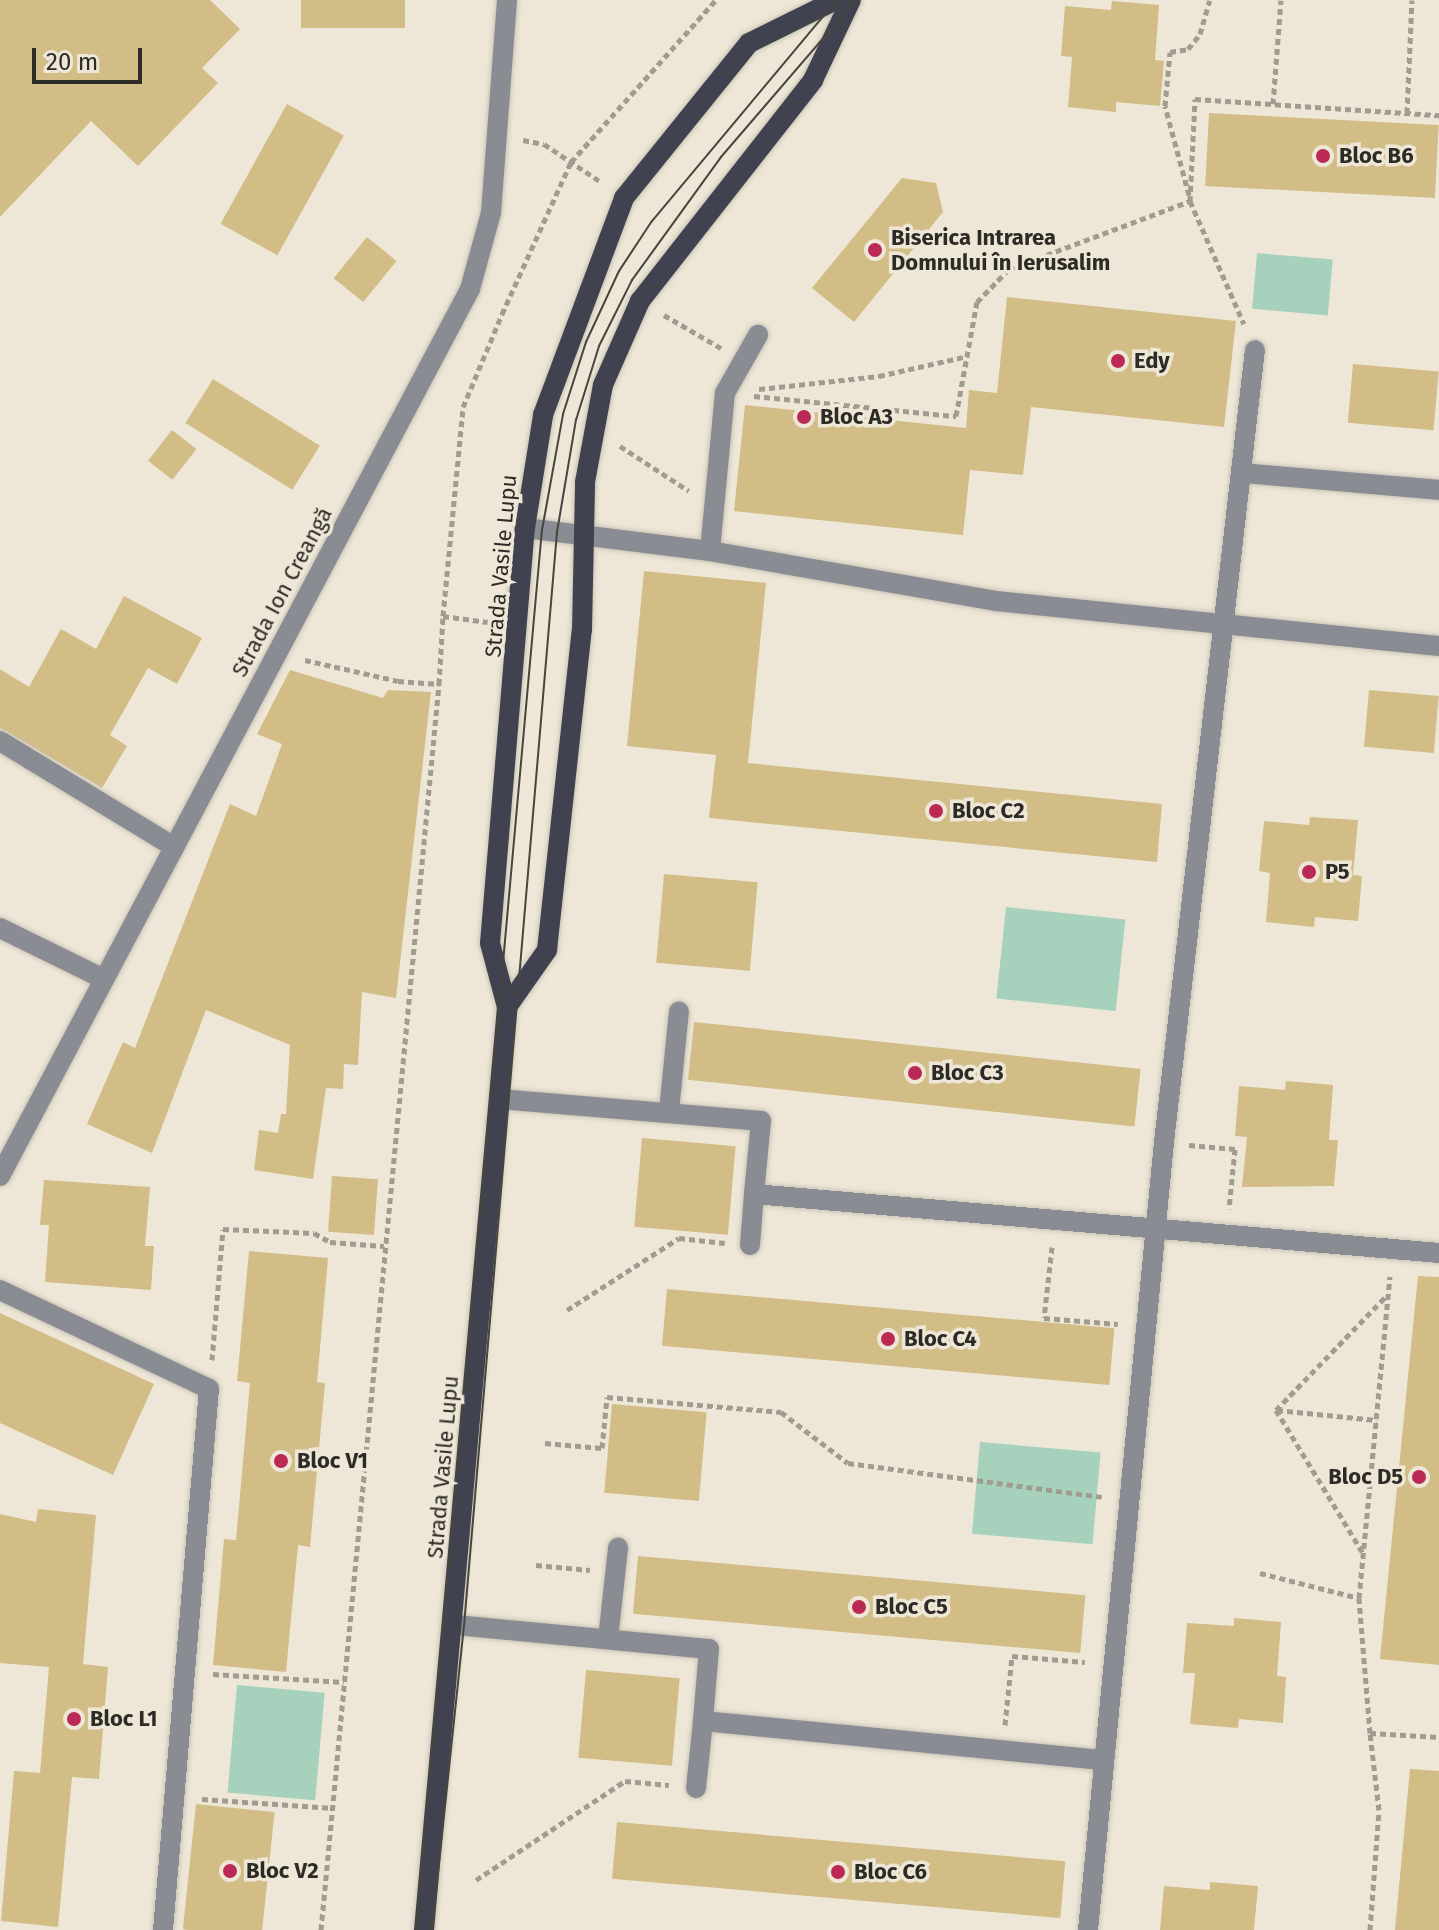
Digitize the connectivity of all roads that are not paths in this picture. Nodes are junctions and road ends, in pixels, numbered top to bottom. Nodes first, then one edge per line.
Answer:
1 (507, 0) edge
2 (836, 0) edge
3 (851, 0) edge
4 (758, 335) dead end
5 (1255, 350) road end
6 (1242, 473) junction
7 (1439, 490) edge
8 (525, 528) junction
9 (581, 535) junction
10 (710, 551) junction
11 (1225, 628) junction
12 (1439, 646) edge
13 (0, 741) edge
14 (174, 847) junction
15 (0, 928) edge
16 (102, 978) junction
17 (507, 1007) junction
18 (679, 1011) dead end
19 (500, 1099) junction
20 (669, 1111) junction
21 (0, 1176) edge
22 (754, 1194) junction
23 (1155, 1231) junction
24 (750, 1245) road end
25 (1439, 1253) edge
26 (0, 1290) edge
27 (618, 1548) dead end
28 (455, 1625) junction
29 (608, 1639) junction
30 (703, 1721) junction
31 (1104, 1760) junction
32 (696, 1788) road end
33 (163, 1930) edge
34 (424, 1930) edge
35 (1088, 1930) edge

1 - 14 street, Strada Ion Creangă
2 - 8 main road, Strada Vasile Lupu
3 - 9 main road
4 - 10 street
5 - 6 street
6 - 7 street
6 - 11 street
8 - 9 street
8 - 17 main road, Strada Vasile Lupu
9 - 10 street
9 - 17 main road
10 - 11 street
11 - 12 street
11 - 23 street
13 - 14 street
14 - 16 street, Strada Ion Creangă
15 - 16 street
16 - 21 street, Strada Ion Creangă
17 - 19 main road, Strada Vasile Lupu
18 - 20 street
19 - 20 street
19 - 28 main road, Strada Vasile Lupu
20 - 22 street
22 - 23 street
22 - 24 street
23 - 25 street
23 - 31 street
26 - 33 street
27 - 29 street
28 - 29 street
28 - 34 main road, Strada Vasile Lupu
29 - 30 street
30 - 31 street
30 - 32 street
31 - 35 street

